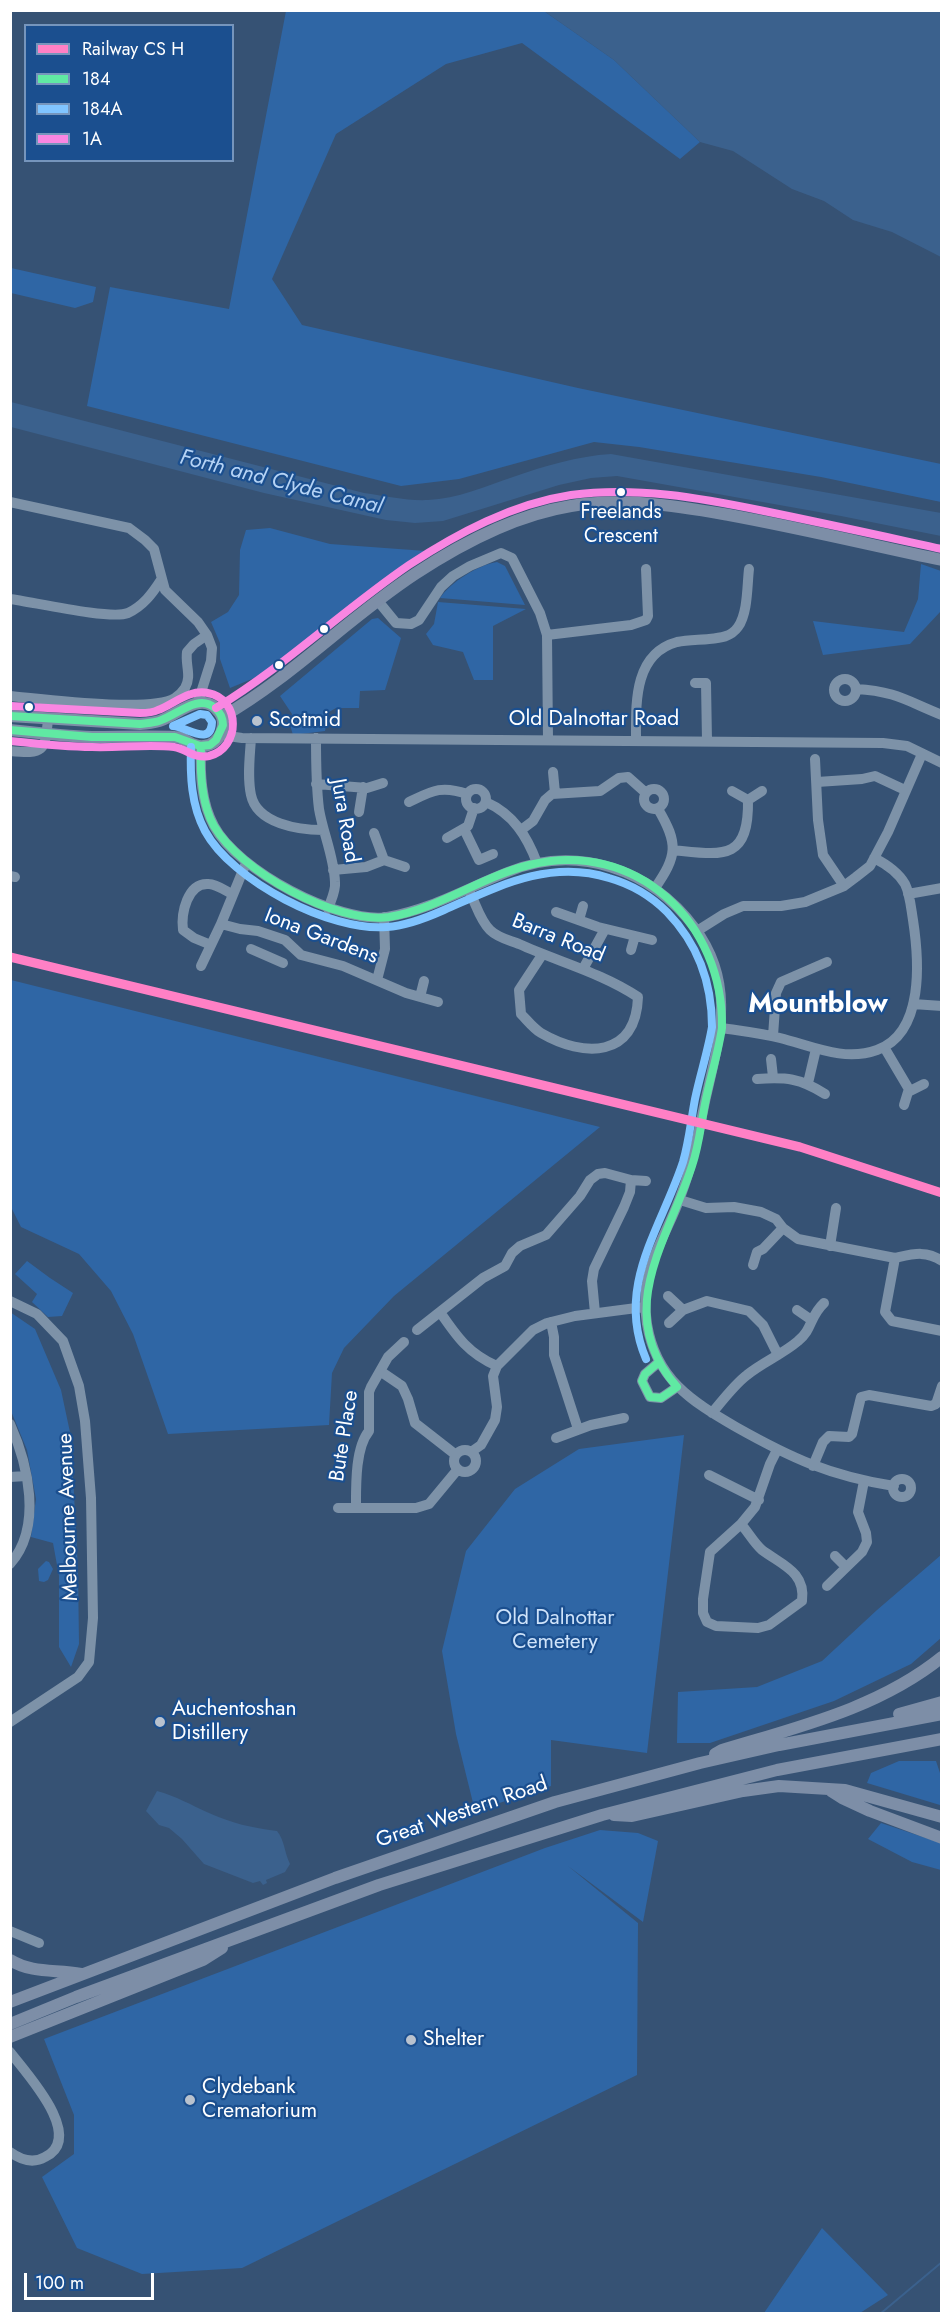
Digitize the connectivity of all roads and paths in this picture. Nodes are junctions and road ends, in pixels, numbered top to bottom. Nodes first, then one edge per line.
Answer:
1 (10, 502) edge
2 (942, 560) edge
3 (646, 569) dead end
4 (749, 569) dead end
5 (161, 580) junction
6 (10, 599) edge
7 (173, 599) junction
8 (378, 602) junction
9 (144, 603) junction
10 (207, 635) junction
11 (547, 635) junction
12 (695, 683) dead end
13 (856, 689) dead end
14 (10, 696) edge
15 (192, 705) junction
16 (942, 715) edge
17 (10, 716) edge
18 (222, 717) junction
19 (48, 719) junction
20 (10, 730) edge
21 (47, 734) junction
22 (221, 735) junction
23 (246, 738) junction
24 (316, 738) junction
25 (185, 740) junction
26 (548, 740) junction
27 (636, 740) junction
28 (707, 741) junction
29 (201, 747) junction
30 (10, 751) edge
31 (922, 754) junction
32 (815, 759) dead end
33 (942, 763) edge
34 (553, 772) dead end
35 (817, 782) junction
36 (383, 783) dead end
37 (316, 784) junction
38 (363, 787) junction
39 (905, 790) junction
40 (732, 791) dead end
41 (762, 791) dead end
42 (555, 793) junction
43 (467, 795) junction
44 (748, 800) junction
45 (409, 802) dead end
46 (486, 802) junction
47 (474, 808) junction
48 (359, 812) dead end
49 (464, 829) junction
50 (323, 830) junction
51 (521, 830) junction
52 (374, 833) dead end
53 (447, 838) dead end
54 (673, 850) junction
55 (493, 854) dead end
56 (874, 858) junction
57 (384, 860) junction
58 (246, 863) junction
59 (537, 863) junction
60 (405, 867) dead end
61 (333, 870) junction
62 (844, 886) junction
63 (655, 888) junction
64 (942, 888) edge
65 (468, 890) junction
66 (232, 894) junction
67 (908, 894) junction
68 (583, 906) dead end
69 (328, 909) junction
70 (556, 912) dead end
71 (384, 917) junction
72 (579, 920) junction
73 (222, 924) junction
74 (605, 929) junction
75 (697, 931) junction
76 (634, 936) junction
77 (274, 937) junction
78 (652, 940) dead end
79 (211, 945) junction
80 (251, 949) dead end
81 (631, 950) dead end
82 (542, 955) junction
83 (267, 956) junction
84 (827, 962) dead end
85 (283, 963) dead end
86 (201, 966) dead end
87 (583, 969) junction
88 (377, 980) junction
89 (424, 981) dead end
90 (420, 996) junction
91 (438, 1002) dead end
92 (913, 1004) junction
93 (942, 1006) edge
94 (722, 1028) junction
95 (773, 1036) junction
96 (884, 1047) junction
97 (816, 1049) junction
98 (771, 1059) dead end
99 (773, 1077) junction
100 (757, 1078) dead end
101 (808, 1083) junction
102 (924, 1084) dead end
103 (910, 1091) junction
104 (825, 1094) dead end
105 (904, 1105) dead end
106 (631, 1180) junction
107 (646, 1181) dead end
108 (680, 1200) junction
109 (836, 1208) dead end
110 (783, 1228) junction
111 (830, 1246) junction
112 (896, 1258) junction
113 (942, 1261) edge
114 (753, 1265) dead end
115 (668, 1296) dead end
116 (10, 1301) edge
117 (824, 1303) dead end
118 (644, 1307) junction
119 (683, 1310) junction
120 (797, 1310) dead end
121 (440, 1312) junction
122 (595, 1313) junction
123 (810, 1319) junction
124 (551, 1322) junction
125 (669, 1323) dead end
126 (417, 1330) dead end
127 (942, 1331) edge
128 (404, 1342) dead end
129 (778, 1355) junction
130 (659, 1362) junction
131 (497, 1366) junction
132 (380, 1371) junction
133 (942, 1386) edge
134 (676, 1387) junction
135 (712, 1413) junction
136 (624, 1418) dead end
137 (10, 1424) edge
138 (578, 1430) junction
139 (13, 1438) edge
140 (556, 1438) dead end
141 (777, 1450) junction
142 (471, 1452) junction
143 (456, 1455) junction
144 (813, 1466) junction
145 (458, 1469) junction
146 (709, 1475) dead end
147 (26, 1476) junction
148 (10, 1477) edge
149 (864, 1481) junction
150 (894, 1485) dead end
151 (759, 1500) junction
152 (338, 1508) dead end
153 (356, 1508) junction
154 (741, 1524) junction
155 (835, 1556) dead end
156 (10, 1564) edge
157 (846, 1566) junction
158 (827, 1586) dead end
159 (942, 1657) edge
160 (942, 1702) edge
161 (942, 1714) edge
162 (10, 1722) edge
163 (840, 1731) junction
164 (942, 1739) edge
165 (700, 1763) junction
166 (831, 1791) junction
167 (602, 1815) junction
168 (942, 1817) edge
169 (942, 1838) edge
170 (10, 1931) edge
171 (242, 1936) junction
172 (39, 1943) dead end
173 (10, 1960) edge
174 (81, 1974) junction
175 (10, 2002) edge
176 (10, 2024) edge
177 (10, 2037) edge
178 (14, 2057) edge
179 (10, 2152) edge

1 - 5 street
2 - 8 main road
3 - 11 street
4 - 27 street
5 - 7 street
5 - 9 street
6 - 9 street
7 - 9 street
7 - 10 street
8 - 11 street
8 - 18 main road
10 - 14 street
10 - 15 street
11 - 26 street
12 - 28 street
13 - 16 street
15 - 18 main road
15 - 19 main road
15 - 25 main road
17 - 19 main road
18 - 22 main road
19 - 21 street
20 - 21 main road
21 - 25 main road
21 - 30 street
22 - 23 street, Old Dalnottar Road
22 - 29 main road
23 - 24 street, Old Dalnottar Road
23 - 50 street
24 - 26 street, Old Dalnottar Road
24 - 37 street, Jura Road
25 - 29 main road
26 - 27 street, Old Dalnottar Road
27 - 28 street, Old Dalnottar Road
28 - 31 street, Old Dalnottar Road
29 - 58 street
31 - 33 street, Old Dalnottar Road
31 - 39 street
32 - 35 street
34 - 42 street
35 - 39 street
35 - 62 street
36 - 38 street
37 - 38 street
37 - 50 street, Jura Road
38 - 48 street
39 - 56 street
40 - 44 street
41 - 44 street
42 - 51 street
42 - 54 street
43 - 45 street
43 - 46 street
43 - 47 street
44 - 54 street
46 - 47 street
46 - 51 street
47 - 49 street
49 - 53 street
49 - 55 street
50 - 61 street, Jura Road
51 - 59 street
52 - 57 street
54 - 63 street
56 - 62 street
56 - 67 street
57 - 60 street
57 - 61 street
58 - 66 street
58 - 69 street
59 - 63 street
59 - 65 street
61 - 69 street, Jura Road
62 - 75 street
63 - 75 street
64 - 67 street
65 - 71 street
65 - 82 street, Barra Road
66 - 73 street
66 - 79 street
67 - 92 street
68 - 72 street
69 - 71 street
70 - 72 street
71 - 88 street
72 - 74 street
73 - 77 street, Iona Gardens
73 - 79 street
74 - 76 street
74 - 87 street
75 - 94 street
76 - 78 street
76 - 81 street
77 - 83 street
77 - 88 street, Iona Gardens
79 - 86 street
80 - 83 street
82 - 87 street, Barra Road
82 - 87 street, Barra Road
83 - 85 street
84 - 95 street
88 - 90 street, Iona Gardens
89 - 90 street
90 - 91 street, Iona Gardens
92 - 93 street
92 - 96 street
94 - 95 street
94 - 108 street
95 - 97 street
96 - 97 street
96 - 103 street
97 - 101 street
98 - 99 street
99 - 100 street
99 - 101 street
101 - 104 street
102 - 103 street
103 - 105 street
106 - 107 street
106 - 121 street
106 - 122 street
108 - 110 street
108 - 118 street
109 - 111 street
110 - 111 street
110 - 114 street
111 - 112 street
112 - 113 street
112 - 127 street
115 - 119 street
116 - 162 street, Melbourne Avenue
117 - 123 street
118 - 122 street
118 - 130 street
119 - 125 street
119 - 129 street
120 - 123 street
121 - 126 street
121 - 131 street
122 - 124 street
123 - 129 street
124 - 131 street
124 - 138 street
128 - 132 street, Bute Place
129 - 135 street
130 - 134 street
130 - 134 street
131 - 142 street
132 - 143 street, Bute Place
132 - 153 street, Bute Place
133 - 144 street
134 - 135 street
135 - 141 street
136 - 138 street
137 - 139 street
138 - 140 street
139 - 147 street
141 - 144 street
141 - 151 street
142 - 143 street
142 - 145 street
143 - 145 street
144 - 149 street
145 - 153 street
146 - 151 street
147 - 148 street
147 - 156 street
149 - 150 street
149 - 157 street
151 - 154 street
152 - 153 street
154 - 154 street
155 - 157 street
157 - 158 street
159 - 165 main road
160 - 163 main road
161 - 163 main road, Great Western Road
163 - 165 main road, Great Western Road
164 - 167 main road, Great Western Road
165 - 174 main road, Great Western Road
166 - 167 main road
166 - 168 main road
166 - 169 main road
167 - 171 main road, Great Western Road
170 - 172 street
171 - 176 main road, Great Western Road
171 - 177 main road
173 - 174 main road
174 - 175 main road, Great Western Road
178 - 179 street

